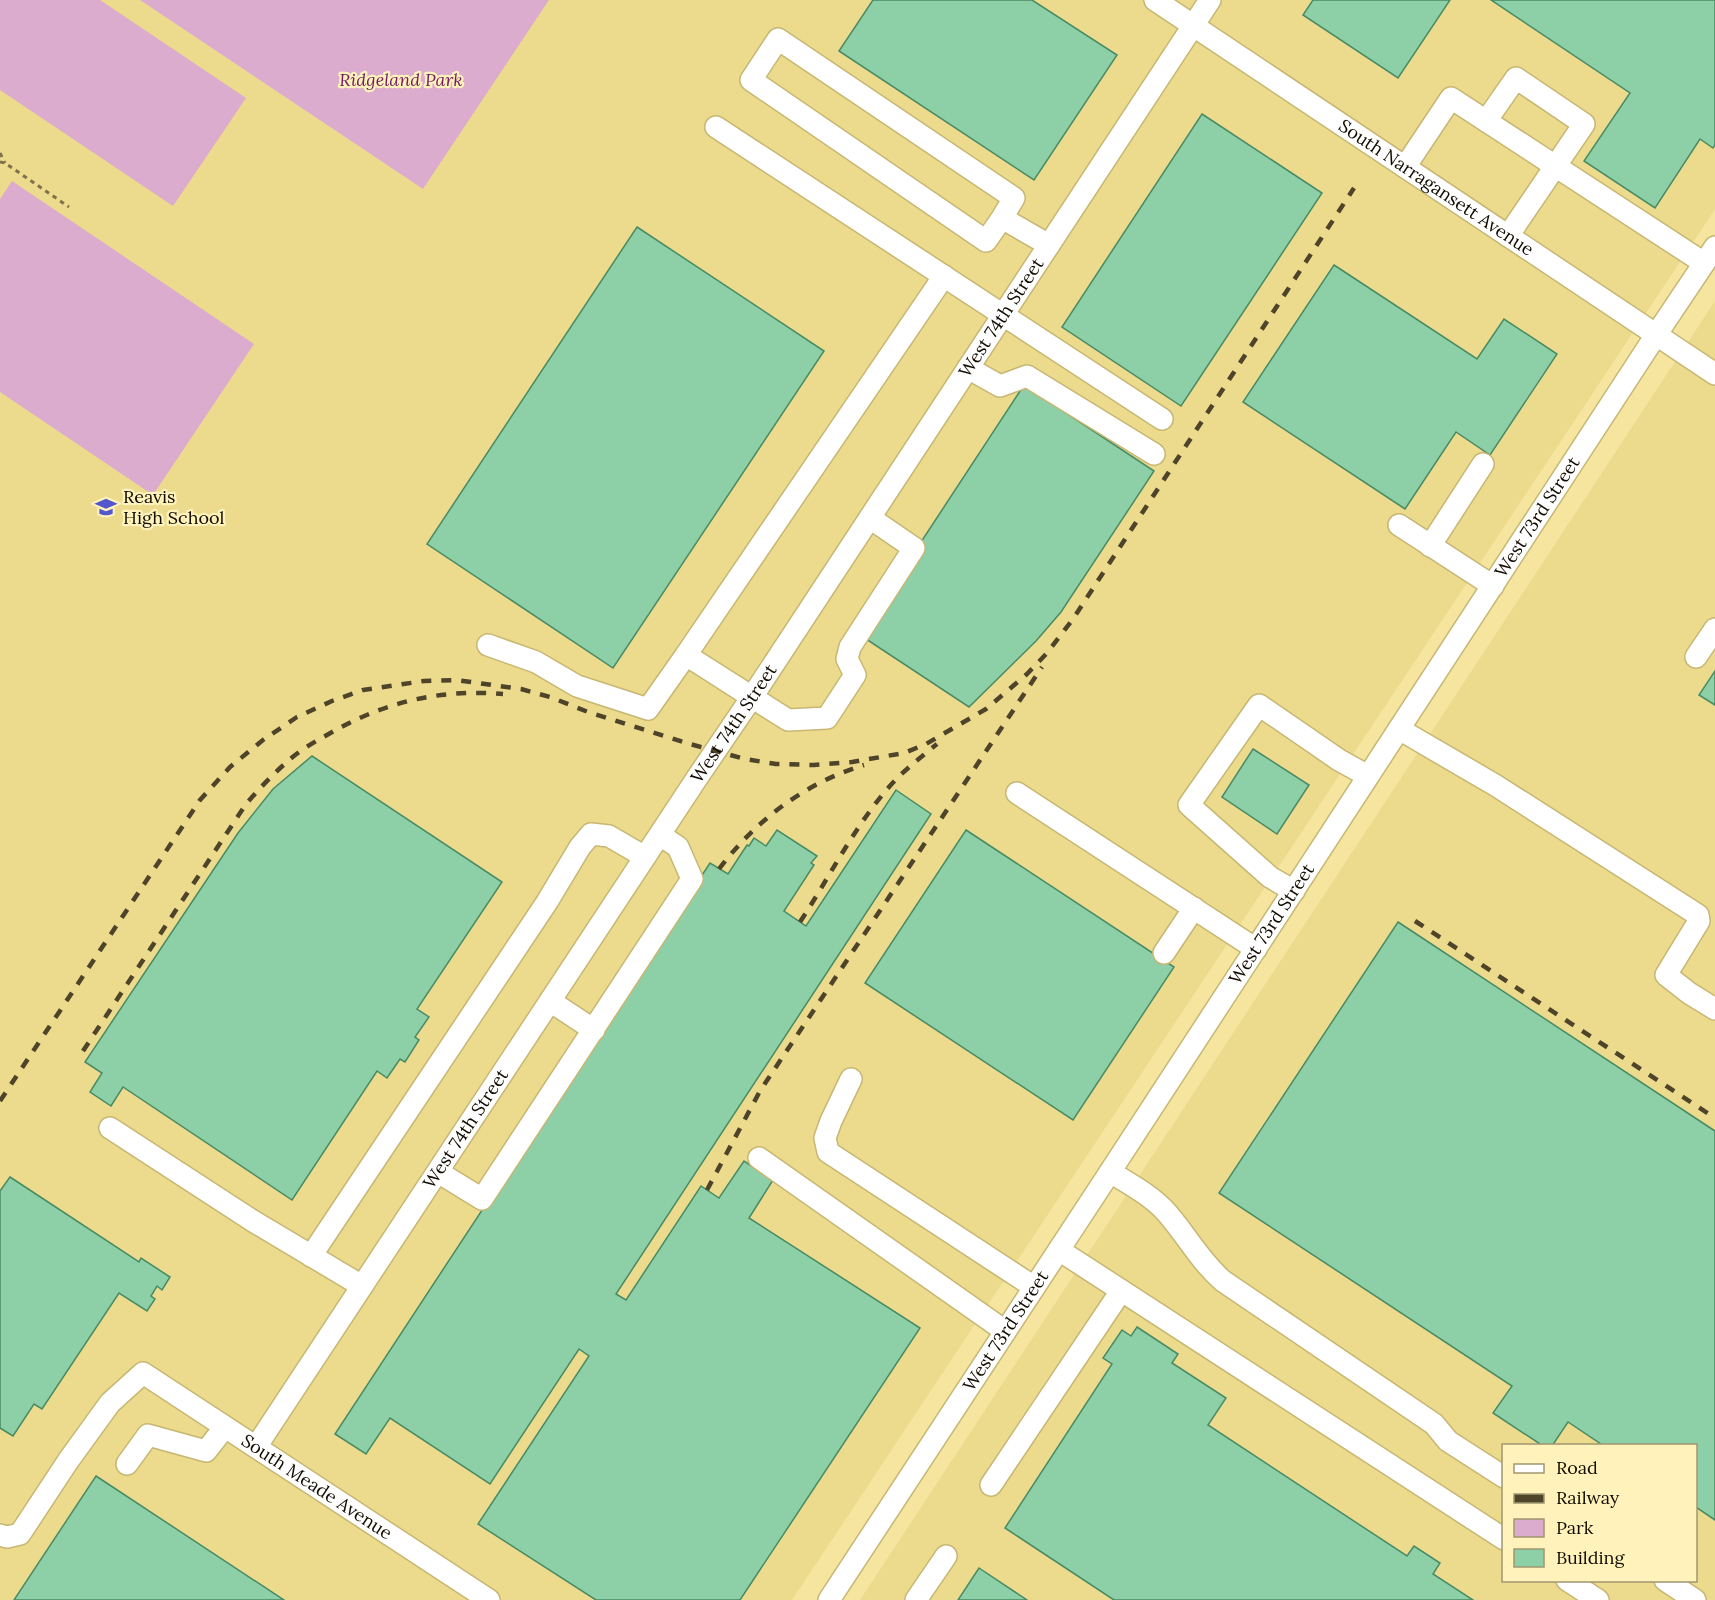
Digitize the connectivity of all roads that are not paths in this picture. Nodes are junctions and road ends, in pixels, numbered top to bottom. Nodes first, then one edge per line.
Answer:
1 (1155, 0) edge
2 (1210, 0) edge
3 (1193, 26) junction
4 (1486, 121) junction
5 (716, 127) dead end
6 (1555, 166) junction
7 (1405, 167) junction
8 (1002, 218) junction
9 (1508, 236) junction
10 (1049, 245) junction
11 (1709, 255) edge
12 (944, 276) junction
13 (1003, 315) junction
14 (1656, 335) junction
15 (968, 368) junction
16 (1715, 374) edge
17 (1162, 419) dead end
18 (1154, 454) dead end
19 (1483, 464) dead end
20 (870, 518) junction
21 (1399, 525) dead end
22 (1430, 546) junction
23 (1493, 586) junction
24 (1715, 629) edge
25 (488, 645) dead end
26 (686, 655) junction
27 (1696, 657) dead end
28 (752, 697) junction
29 (1399, 729) junction
30 (1368, 776) junction
31 (1017, 793) dead end
32 (660, 835) junction
33 (645, 857) junction
34 (1294, 891) junction
35 (1194, 908) junction
36 (1256, 949) junction
37 (1164, 953) dead end
38 (550, 1001) junction
39 (1715, 1009) edge
40 (594, 1030) junction
41 (851, 1080) dead end
42 (110, 1128) dead end
43 (759, 1158) dead end
44 (438, 1172) junction
45 (1110, 1172) junction
46 (1059, 1250) junction
47 (312, 1256) junction
48 (362, 1286) junction
49 (1034, 1287) junction
50 (1121, 1291) junction
51 (1005, 1331) junction
52 (225, 1427) junction
53 (256, 1447) junction
54 (127, 1464) dead end
55 (1502, 1476) edge
56 (991, 1485) dead end
57 (0, 1535) edge
58 (1502, 1538) edge
59 (946, 1556) dead end
60 (1570, 1582) edge
61 (1667, 1582) edge
62 (489, 1600) edge
63 (829, 1600) edge
64 (915, 1600) edge
65 (1598, 1600) edge
66 (1695, 1600) edge

1 - 3 street, South Narragansett Avenue
2 - 3 street, West 74th Street
3 - 7 street, South Narragansett Avenue
3 - 10 street, West 74th Street
4 - 6 street
4 - 6 street
4 - 7 street
5 - 12 street
6 - 9 street
6 - 11 street
7 - 9 street, South Narragansett Avenue
8 - 8 street
8 - 10 street
9 - 14 street, South Narragansett Avenue
10 - 13 street, West 74th Street
11 - 14 street, West 73rd Street
12 - 13 street
12 - 26 street
13 - 15 street, West 74th Street
13 - 17 street
14 - 16 street, South Narragansett Avenue
14 - 23 street, West 73rd Street
15 - 18 street
15 - 20 street, West 74th Street
19 - 22 street
20 - 28 street, West 74th Street
20 - 28 street
21 - 22 street
22 - 23 street
23 - 29 street, West 73rd Street
24 - 27 street
25 - 26 street
26 - 28 street
28 - 32 street, West 74th Street
29 - 30 street, West 73rd Street
29 - 39 street
30 - 34 street, West 73rd Street
30 - 34 street
31 - 35 street
32 - 33 street, West 74th Street
32 - 40 street
33 - 38 street, West 74th Street
33 - 47 street
34 - 36 street, West 73rd Street
35 - 36 street
35 - 37 street
36 - 45 street, West 73rd Street
38 - 40 street
38 - 44 street, West 74th Street
40 - 44 street
41 - 49 street
42 - 47 street
43 - 51 street
44 - 48 street, West 74th Street
45 - 46 street, West 73rd Street
45 - 55 street
46 - 49 street, West 73rd Street
46 - 50 street
47 - 48 street
48 - 53 street, West 74th Street
49 - 51 street, West 73rd Street
50 - 56 street
50 - 58 street
51 - 63 street, West 73rd Street
52 - 53 street, South Meade Avenue
52 - 54 street
52 - 57 street, South Meade Avenue
53 - 62 street, South Meade Avenue
59 - 64 street
60 - 65 street
61 - 66 street

